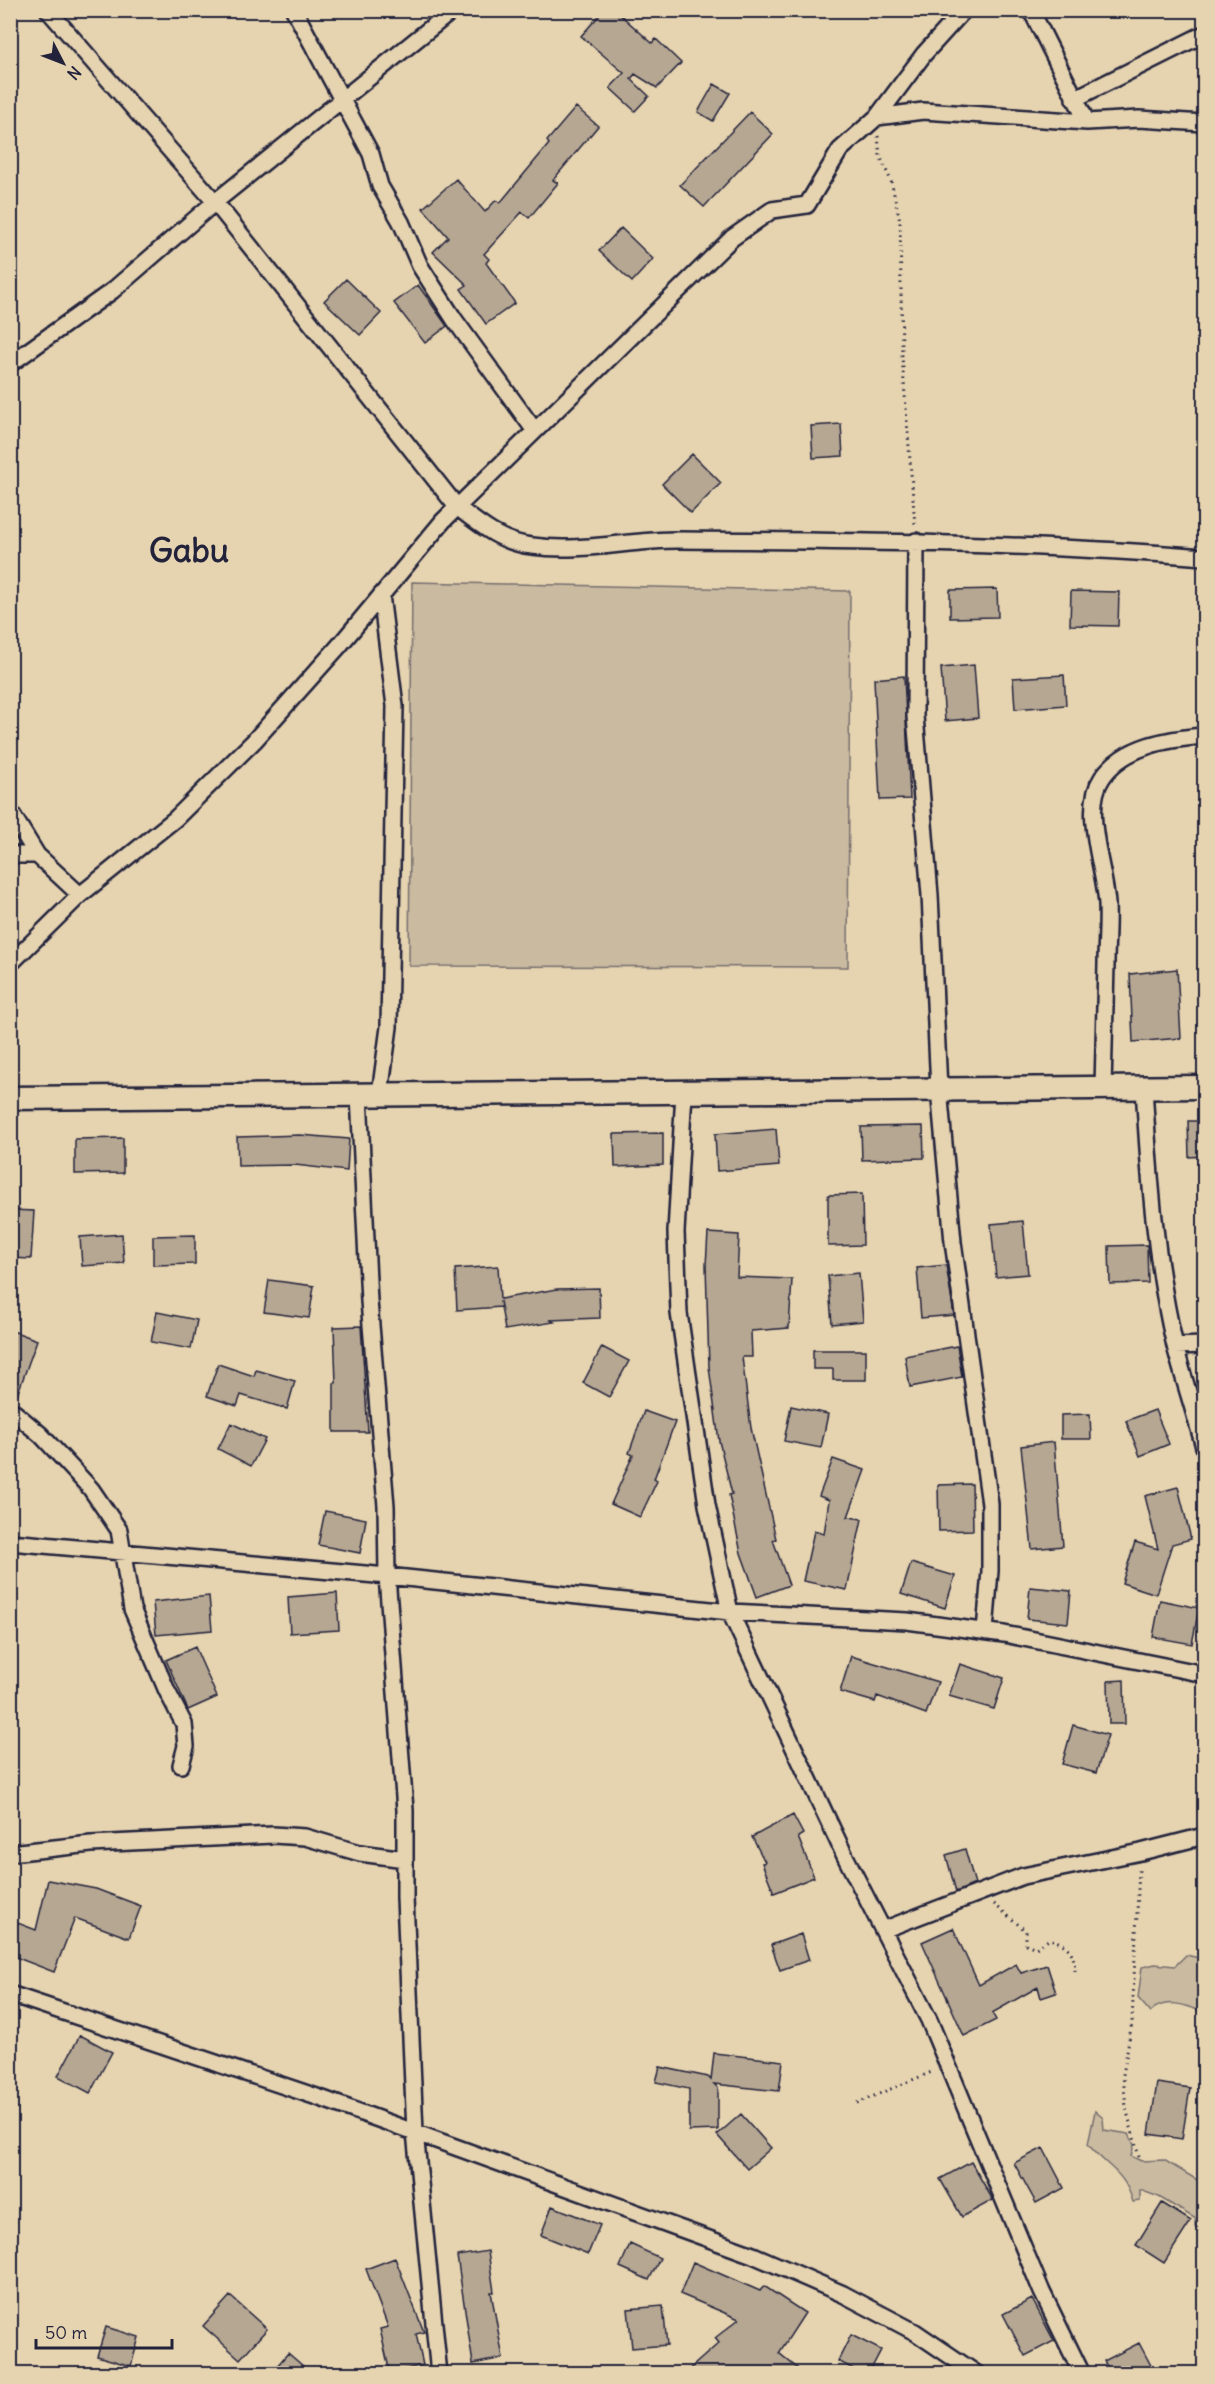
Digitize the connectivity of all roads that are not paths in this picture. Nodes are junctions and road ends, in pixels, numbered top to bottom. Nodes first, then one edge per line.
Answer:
1 (48, 10) edge
2 (294, 10) edge
3 (453, 10) edge
4 (964, 10) edge
5 (1030, 10) edge
6 (1204, 34) edge
7 (1074, 99) junction
8 (340, 100) junction
9 (877, 117) junction
10 (1087, 122) junction
11 (1204, 123) edge
12 (215, 202) junction
13 (10, 364) edge
14 (535, 431) junction
15 (457, 507) junction
16 (916, 542) junction
17 (1204, 556) edge
18 (381, 595) junction
19 (1204, 736) edge
20 (10, 811) edge
21 (10, 855) edge
22 (38, 855) junction
23 (80, 895) junction
24 (10, 964) edge
25 (1144, 1087) junction
26 (1204, 1087) edge
27 (1103, 1088) junction
28 (939, 1089) junction
29 (684, 1092) junction
30 (370, 1095) junction
31 (10, 1098) edge
32 (1175, 1346) junction
33 (1204, 1346) edge
34 (10, 1409) edge
35 (1204, 1447) edge
36 (10, 1542) edge
37 (124, 1550) junction
38 (387, 1576) junction
39 (730, 1612) junction
40 (985, 1631) junction
41 (1204, 1674) edge
42 (181, 1765) dead end
43 (1204, 1836) edge
44 (10, 1853) edge
45 (405, 1859) junction
46 (883, 1930) junction
47 (10, 1994) edge
48 (415, 2132) junction
49 (439, 2373) edge
50 (977, 2373) edge
51 (1082, 2373) edge

1 - 12 street
2 - 8 street
3 - 8 street
4 - 9 street
5 - 7 street
6 - 7 street
7 - 10 street
8 - 12 street
8 - 14 street
9 - 10 street
9 - 14 street
10 - 11 street
12 - 13 street
12 - 15 street
14 - 15 street
15 - 16 street
15 - 18 street
16 - 17 street
16 - 28 street
18 - 23 street
18 - 30 street
19 - 27 street
20 - 22 street
21 - 22 street
22 - 23 street
23 - 24 street
25 - 26 main road
25 - 27 main road
25 - 32 street
27 - 28 main road
28 - 29 main road
28 - 40 street
29 - 30 main road
29 - 39 street
30 - 31 main road
30 - 38 street
32 - 33 street
32 - 35 street
34 - 37 street
36 - 37 street
37 - 38 street
37 - 42 street
38 - 39 street
38 - 45 street
39 - 40 street
39 - 46 street
40 - 41 street
43 - 46 street
44 - 45 street
45 - 48 street
46 - 51 street
47 - 48 street
48 - 49 street
48 - 50 street

